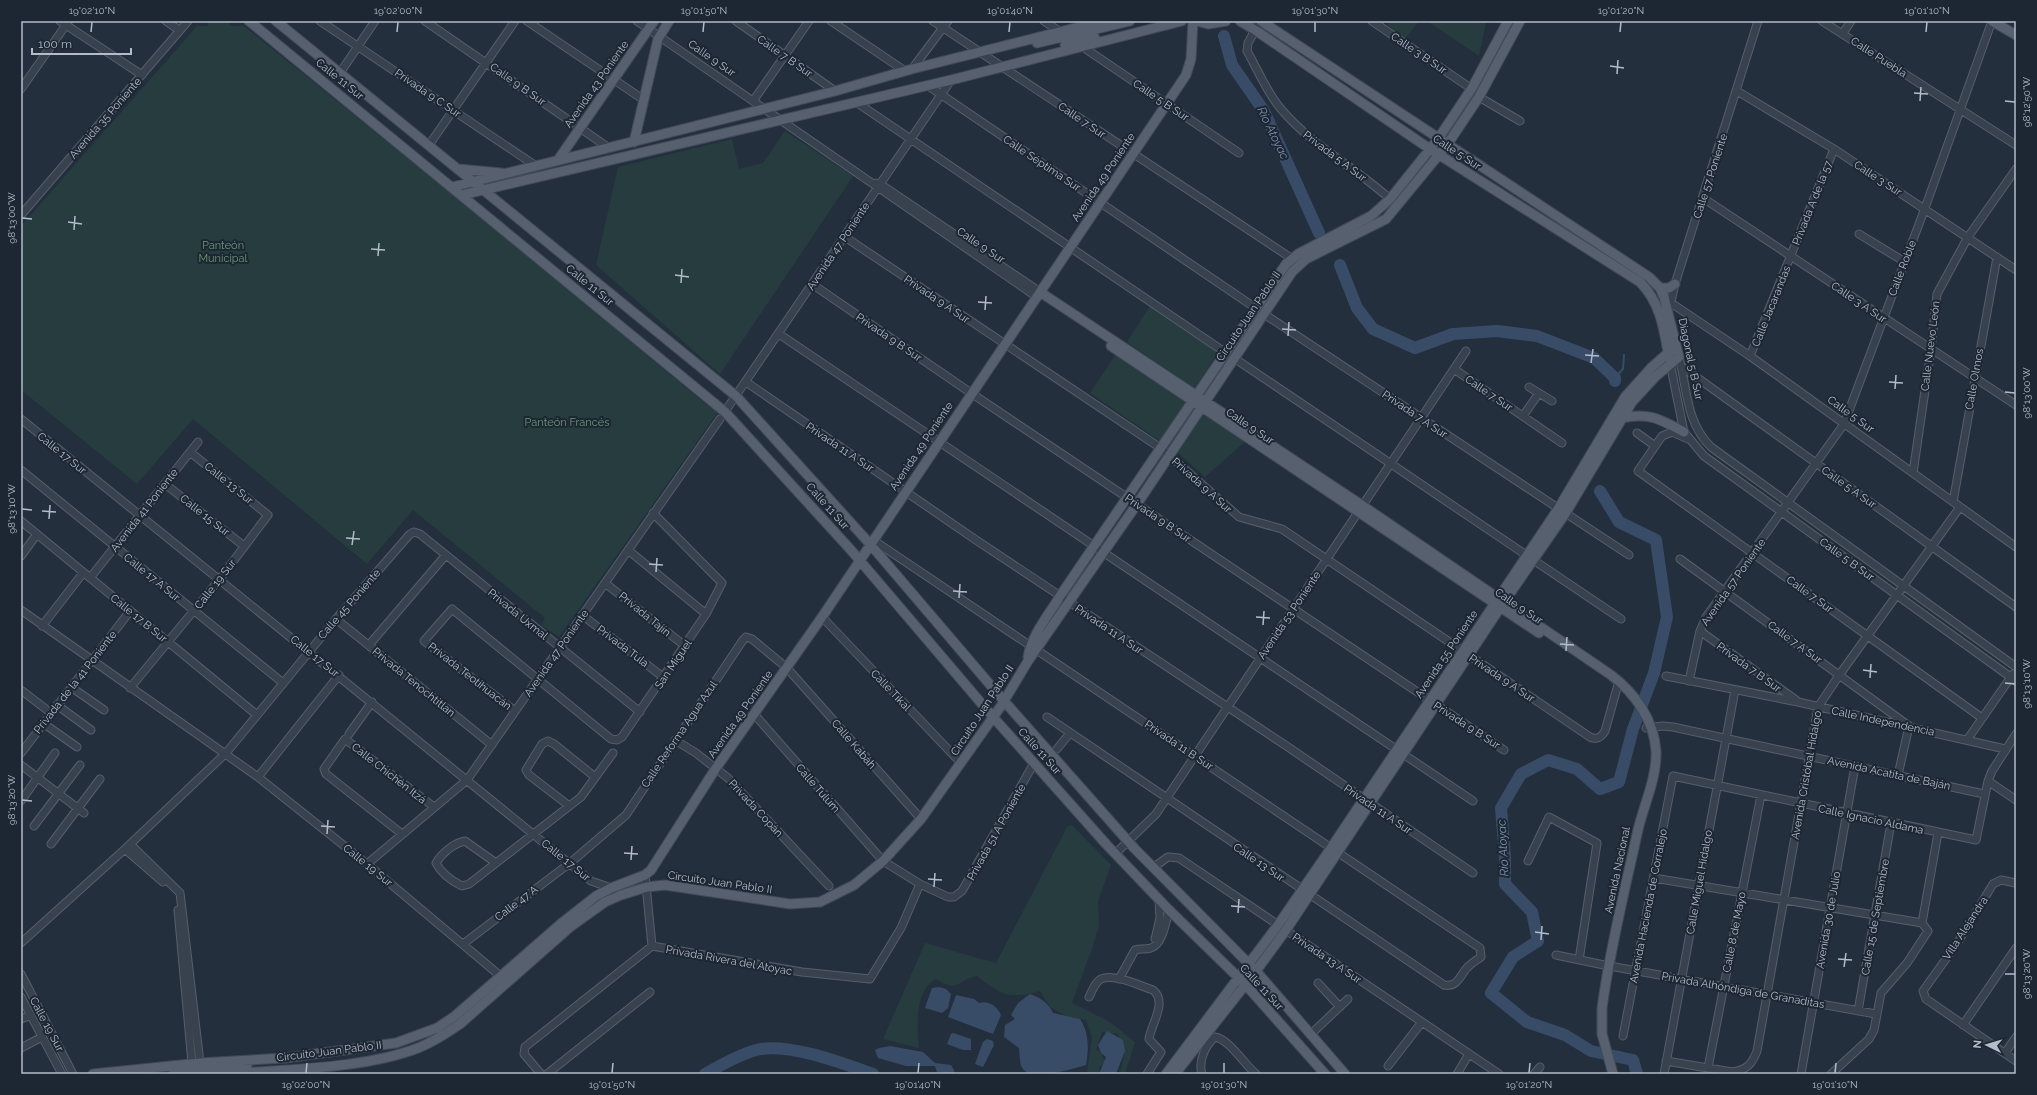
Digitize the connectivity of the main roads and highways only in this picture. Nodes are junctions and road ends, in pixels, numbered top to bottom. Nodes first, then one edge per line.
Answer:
1 (249, 21) edge
2 (276, 21) edge
3 (654, 21) edge
4 (670, 21) edge
5 (1103, 21) edge
6 (1130, 21) edge
7 (1163, 21) edge
8 (1182, 21) edge
9 (1193, 21) edge
10 (1197, 21) edge
11 (1226, 21) edge
12 (1240, 21) edge
13 (1261, 21) edge
14 (1508, 21) edge
15 (1520, 21) edge
16 (1992, 21) edge
17 (2016, 35) edge
18 (1041, 47) junction
19 (980, 52) junction
20 (1001, 66) junction
21 (1438, 139) junction
22 (634, 142) junction
23 (1446, 145) junction
24 (1430, 149) junction
25 (1439, 155) junction
26 (558, 160) junction
27 (458, 169) junction
28 (508, 173) junction
29 (474, 182) junction
30 (452, 187) junction
31 (484, 190) junction
32 (462, 195) junction
33 (1611, 253) junction
34 (1606, 262) junction
35 (1675, 284) road end
36 (1038, 294) junction
37 (1665, 296) junction
38 (1657, 305) joint
39 (1260, 311) junction
40 (1676, 346) junction
41 (1668, 353) junction
42 (1230, 356) junction
43 (1680, 361) joint
44 (1670, 363) junction
45 (1195, 399) junction
46 (1204, 404) junction
47 (1621, 418) junction
48 (1686, 435) road end
49 (1562, 512) junction
50 (872, 542) junction
51 (860, 560) junction
52 (1499, 603) junction
53 (1033, 648) junction
54 (1618, 684) joint
55 (1004, 701) junction
56 (993, 717) junction
57 (645, 875) joint
58 (1253, 968) junction
59 (504, 979) junction
60 (1241, 980) junction
61 (307, 1055) junction
62 (1606, 1061) junction
63 (199, 1065) junction
64 (309, 1067) junction
65 (115, 1073) edge
66 (93, 1074) edge
67 (173, 1074) edge
68 (229, 1074) edge
69 (1166, 1074) edge
70 (1175, 1074) edge
71 (1325, 1074) edge
72 (1345, 1074) edge
73 (1607, 1074) edge
74 (1612, 1074) edge

1 - 30 main road, Calle 11 Sur
2 - 27 main road, Calle 11 Sur
3 - 26 main road, Avenida 43 Poniente
4 - 22 main road
5 - 19 main road
6 - 18 main road
7 - 18 main road
8 - 20 main road
9 - 36 main road, Avenida 49 Poniente
10 - 11 main road
12 - 24 main road, Calle 5 Sur
13 - 21 main road, Calle 5 Sur
14 - 21 main road, Circuito Juan Pablo II
15 - 23 main road, Circuito Juan Pablo II
16 - 17 main road
18 - 19 main road
18 - 20 main road
19 - 22 main road
20 - 31 main road
21 - 23 main road, Calle 5 Sur
21 - 24 main road, Circuito Juan Pablo II
22 - 26 main road
23 - 25 main road, Circuito Juan Pablo II
23 - 33 main road, Calle 5 Sur
24 - 25 main road, Calle 5 Sur
24 - 39 main road, Circuito Juan Pablo II
25 - 34 main road, Calle 5 Sur
25 - 39 main road, Circuito Juan Pablo II
26 - 28 main road
27 - 28 main road
27 - 29 main road, Calle 11 Sur
28 - 29 main road
29 - 30 main road
29 - 31 main road, Calle 11 Sur
30 - 32 main road, Calle 11 Sur
31 - 32 main road
31 - 50 main road, Calle 11 Sur
32 - 51 main road, Calle 11 Sur
33 - 34 main road
33 - 37 main road, Calle 5 Sur
34 - 38 main road, Calle 5 Sur
35 - 37 main road
36 - 45 main road, Calle 9 Sur
36 - 50 main road, Avenida 49 Poniente
37 - 40 main road, Diagonal 5 B Sur
38 - 41 main road, Diagonal 5 B Sur
39 - 42 main road, Circuito Juan Pablo II
40 - 41 main road, Avenida 55 Poniente
40 - 43 main road, Diagonal 5 B Sur
41 - 44 main road, Diagonal 5 B Sur
41 - 49 main road, Avenida 55 Poniente
42 - 45 main road, Circuito Juan Pablo II
42 - 46 main road, Circuito Juan Pablo II
43 - 44 main road, Avenida 55 Poniente
44 - 47 main road, Avenida 55 Poniente
45 - 46 main road, Calle 9 Sur
45 - 53 main road, Circuito Juan Pablo II
46 - 52 main road, Calle 9 Sur
46 - 53 main road, Circuito Juan Pablo II
47 - 48 main road
47 - 49 main road, Avenida 55 Poniente
49 - 52 main road, Avenida 55 Poniente
50 - 51 main road, Avenida 49 Poniente
50 - 55 main road, Calle 11 Sur
51 - 56 main road, Calle 11 Sur
51 - 57 main road, Avenida 49 Poniente
52 - 54 main road, Calle 9 Sur
52 - 58 main road, Avenida 55 Poniente
53 - 55 main road, Circuito Juan Pablo II
54 - 62 main road, Avenida Nacional
55 - 56 main road, Circuito Juan Pablo II
55 - 58 main road, Calle 11 Sur
56 - 59 main road, Circuito Juan Pablo II
56 - 60 main road, Calle 11 Sur
57 - 59 main road, Circuito Juan Pablo II
58 - 60 main road, Avenida 55 Poniente
58 - 72 main road, Calle 11 Sur
59 - 61 main road, Circuito Juan Pablo II
59 - 64 main road, Circuito Juan Pablo II
60 - 69 main road
60 - 70 main road
60 - 71 main road, Calle 11 Sur
61 - 63 main road, Circuito Juan Pablo II
61 - 64 main road
62 - 73 main road, Avenida Nacional
62 - 74 main road, Avenida Nacional
63 - 65 main road
63 - 67 main road
64 - 68 main road, Circuito Juan Pablo II
65 - 66 main road

